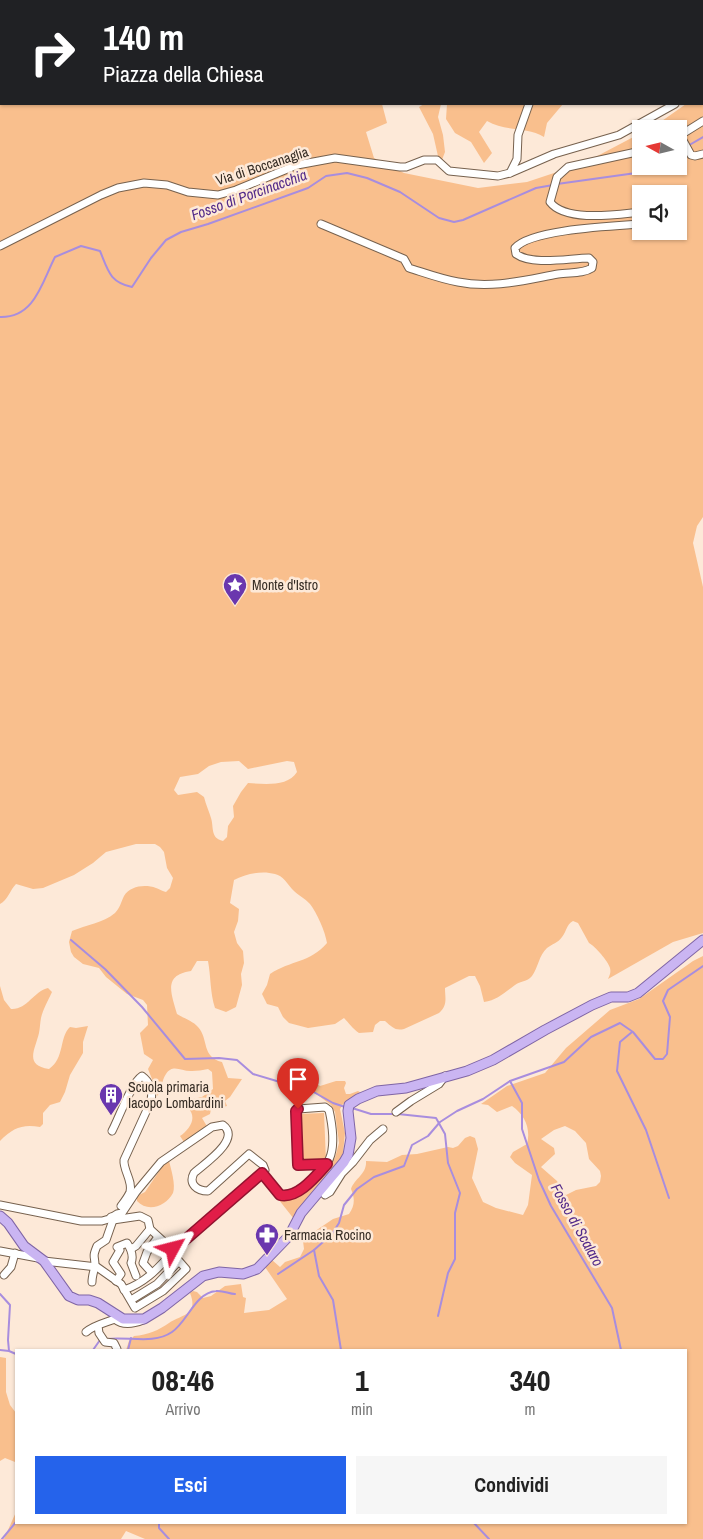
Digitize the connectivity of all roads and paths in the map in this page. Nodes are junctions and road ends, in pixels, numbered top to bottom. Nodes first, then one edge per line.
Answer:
1 (529, 105) edge
2 (673, 105) edge
3 (703, 121) edge
4 (688, 131) edge
5 (688, 152) edge
6 (632, 153) edge
7 (703, 154) edge
8 (510, 173) junction
9 (632, 213) edge
10 (321, 224) dead end
11 (632, 224) edge
12 (0, 246) edge
13 (703, 940) edge
14 (445, 1076) junction
15 (396, 1112) dead end
16 (383, 1128) dead end
17 (112, 1131) dead end
18 (327, 1164) junction
19 (262, 1173) junction
20 (333, 1175) junction
21 (0, 1205) edge
22 (0, 1216) edge
23 (114, 1217) junction
24 (150, 1229) junction
25 (158, 1237) junction
26 (131, 1249) junction
27 (0, 1251) edge
28 (174, 1251) junction
29 (16, 1253) junction
30 (42, 1259) junction
31 (179, 1261) dead end
32 (95, 1267) junction
33 (152, 1273) junction
34 (121, 1274) junction
35 (4, 1275) dead end
36 (116, 1281) junction
37 (92, 1282) dead end
38 (124, 1290) junction
39 (144, 1320) junction
40 (99, 1330) junction
41 (86, 1332) dead end
42 (116, 1349) dead end

1 - 8 street
2 - 8 street, Via di Boccanaglia
3 - 4 street
5 - 7 street
6 - 9 street
8 - 12 street, Via di Boccanaglia
10 - 11 street
13 - 14 main road
14 - 15 street
14 - 20 main road
16 - 20 street
17 - 23 street
18 - 18 street
18 - 19 street
19 - 23 street
19 - 28 street
20 - 39 main road
21 - 23 street
22 - 30 main road
23 - 24 street
23 - 32 street
24 - 25 street
24 - 26 street
25 - 28 street
25 - 33 street
26 - 34 street
26 - 34 street
27 - 29 street
28 - 33 street
29 - 30 street
29 - 35 street
30 - 32 street
30 - 39 main road
31 - 38 street
32 - 36 street
32 - 37 street
33 - 38 street
34 - 36 street
36 - 38 street
39 - 40 street
40 - 41 street
40 - 42 street

